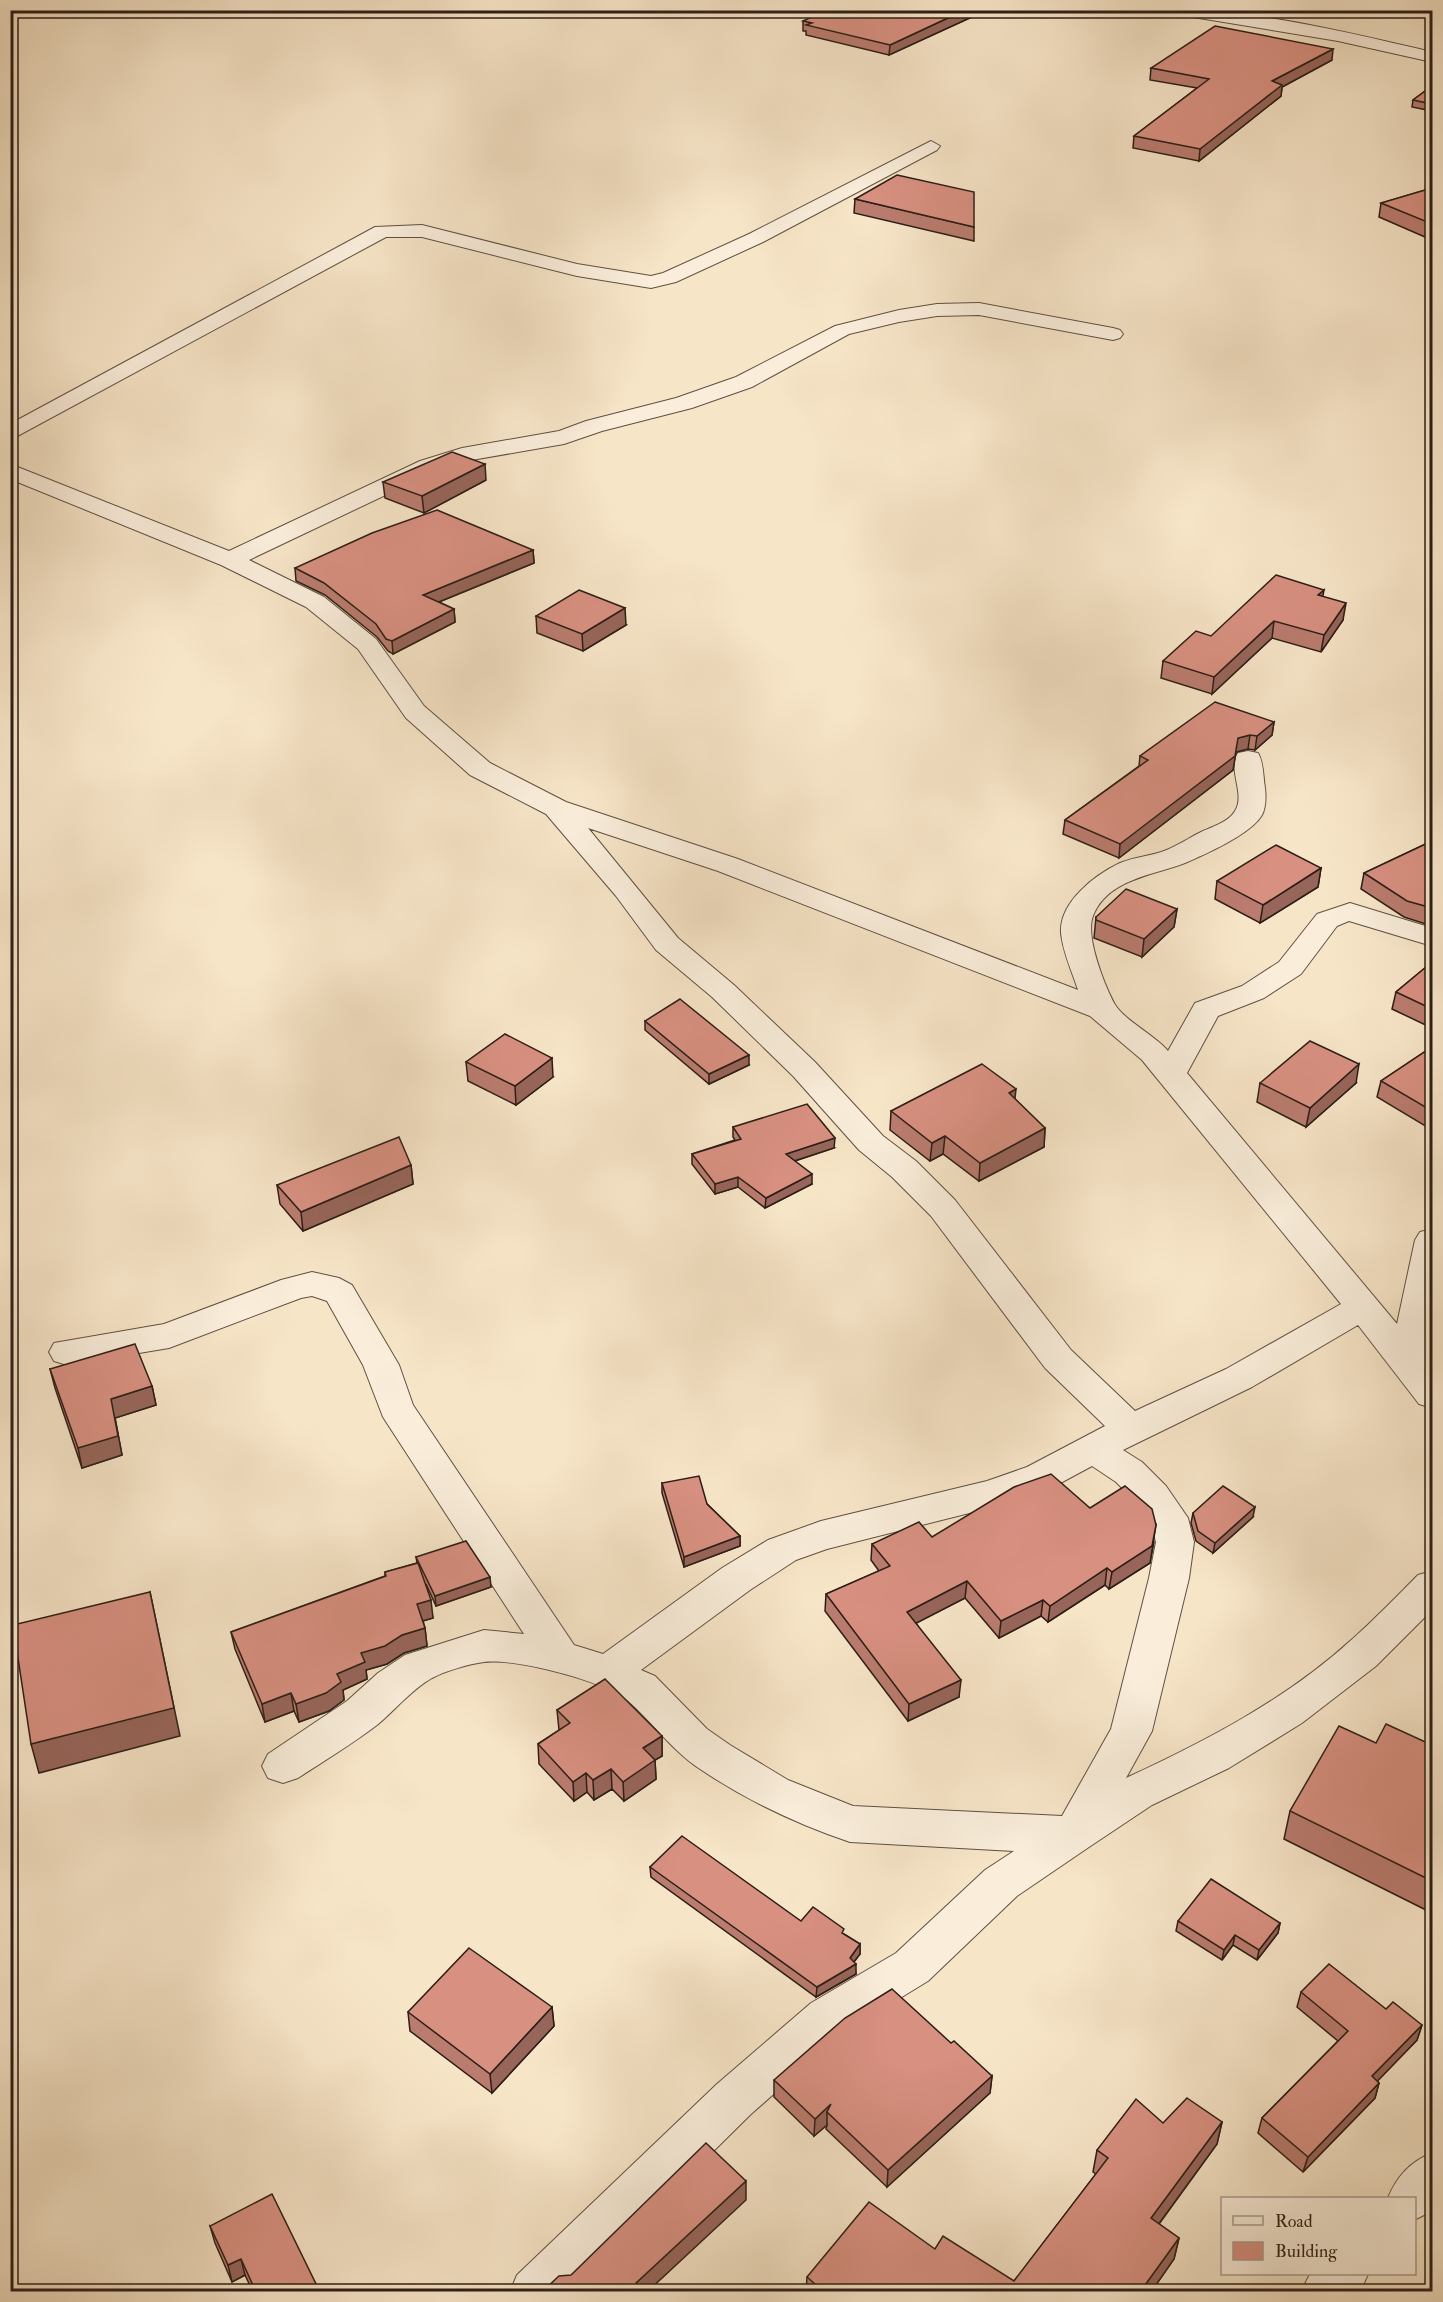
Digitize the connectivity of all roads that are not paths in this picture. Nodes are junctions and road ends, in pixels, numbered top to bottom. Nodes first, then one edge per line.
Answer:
1 (1181, 10) edge
2 (1432, 57) edge
3 (931, 146) dead end
4 (1113, 334) dead end
5 (10, 433) edge
6 (10, 471) edge
7 (230, 560) junction
8 (1248, 759) dead end
9 (556, 808) junction
10 (1432, 937) edge
11 (1101, 1009) junction
12 (1170, 1074) junction
13 (1432, 1240) edge
14 (1363, 1307) junction
15 (67, 1352) dead end
16 (1407, 1362) junction
17 (1432, 1395) edge
18 (1131, 1429) junction
19 (1093, 1449) junction
20 (1432, 1586) edge
21 (560, 1657) junction
22 (608, 1672) junction
23 (283, 1766) dead end
24 (1074, 1834) junction
25 (1432, 2176) edge
26 (1414, 2197) edge
27 (1342, 2275) edge
28 (535, 2292) edge
29 (1326, 2292) edge

1 - 2 street
3 - 5 street
4 - 7 street
6 - 7 street
7 - 9 street
8 - 11 street
9 - 11 street
9 - 18 street
10 - 12 street
11 - 12 street
12 - 14 street
13 - 16 street
14 - 16 street
14 - 18 street
15 - 21 street
16 - 17 street
18 - 19 street
19 - 22 street
19 - 24 street
20 - 24 street
21 - 22 street
21 - 23 street
22 - 24 street
24 - 28 street
25 - 26 street
27 - 29 street

